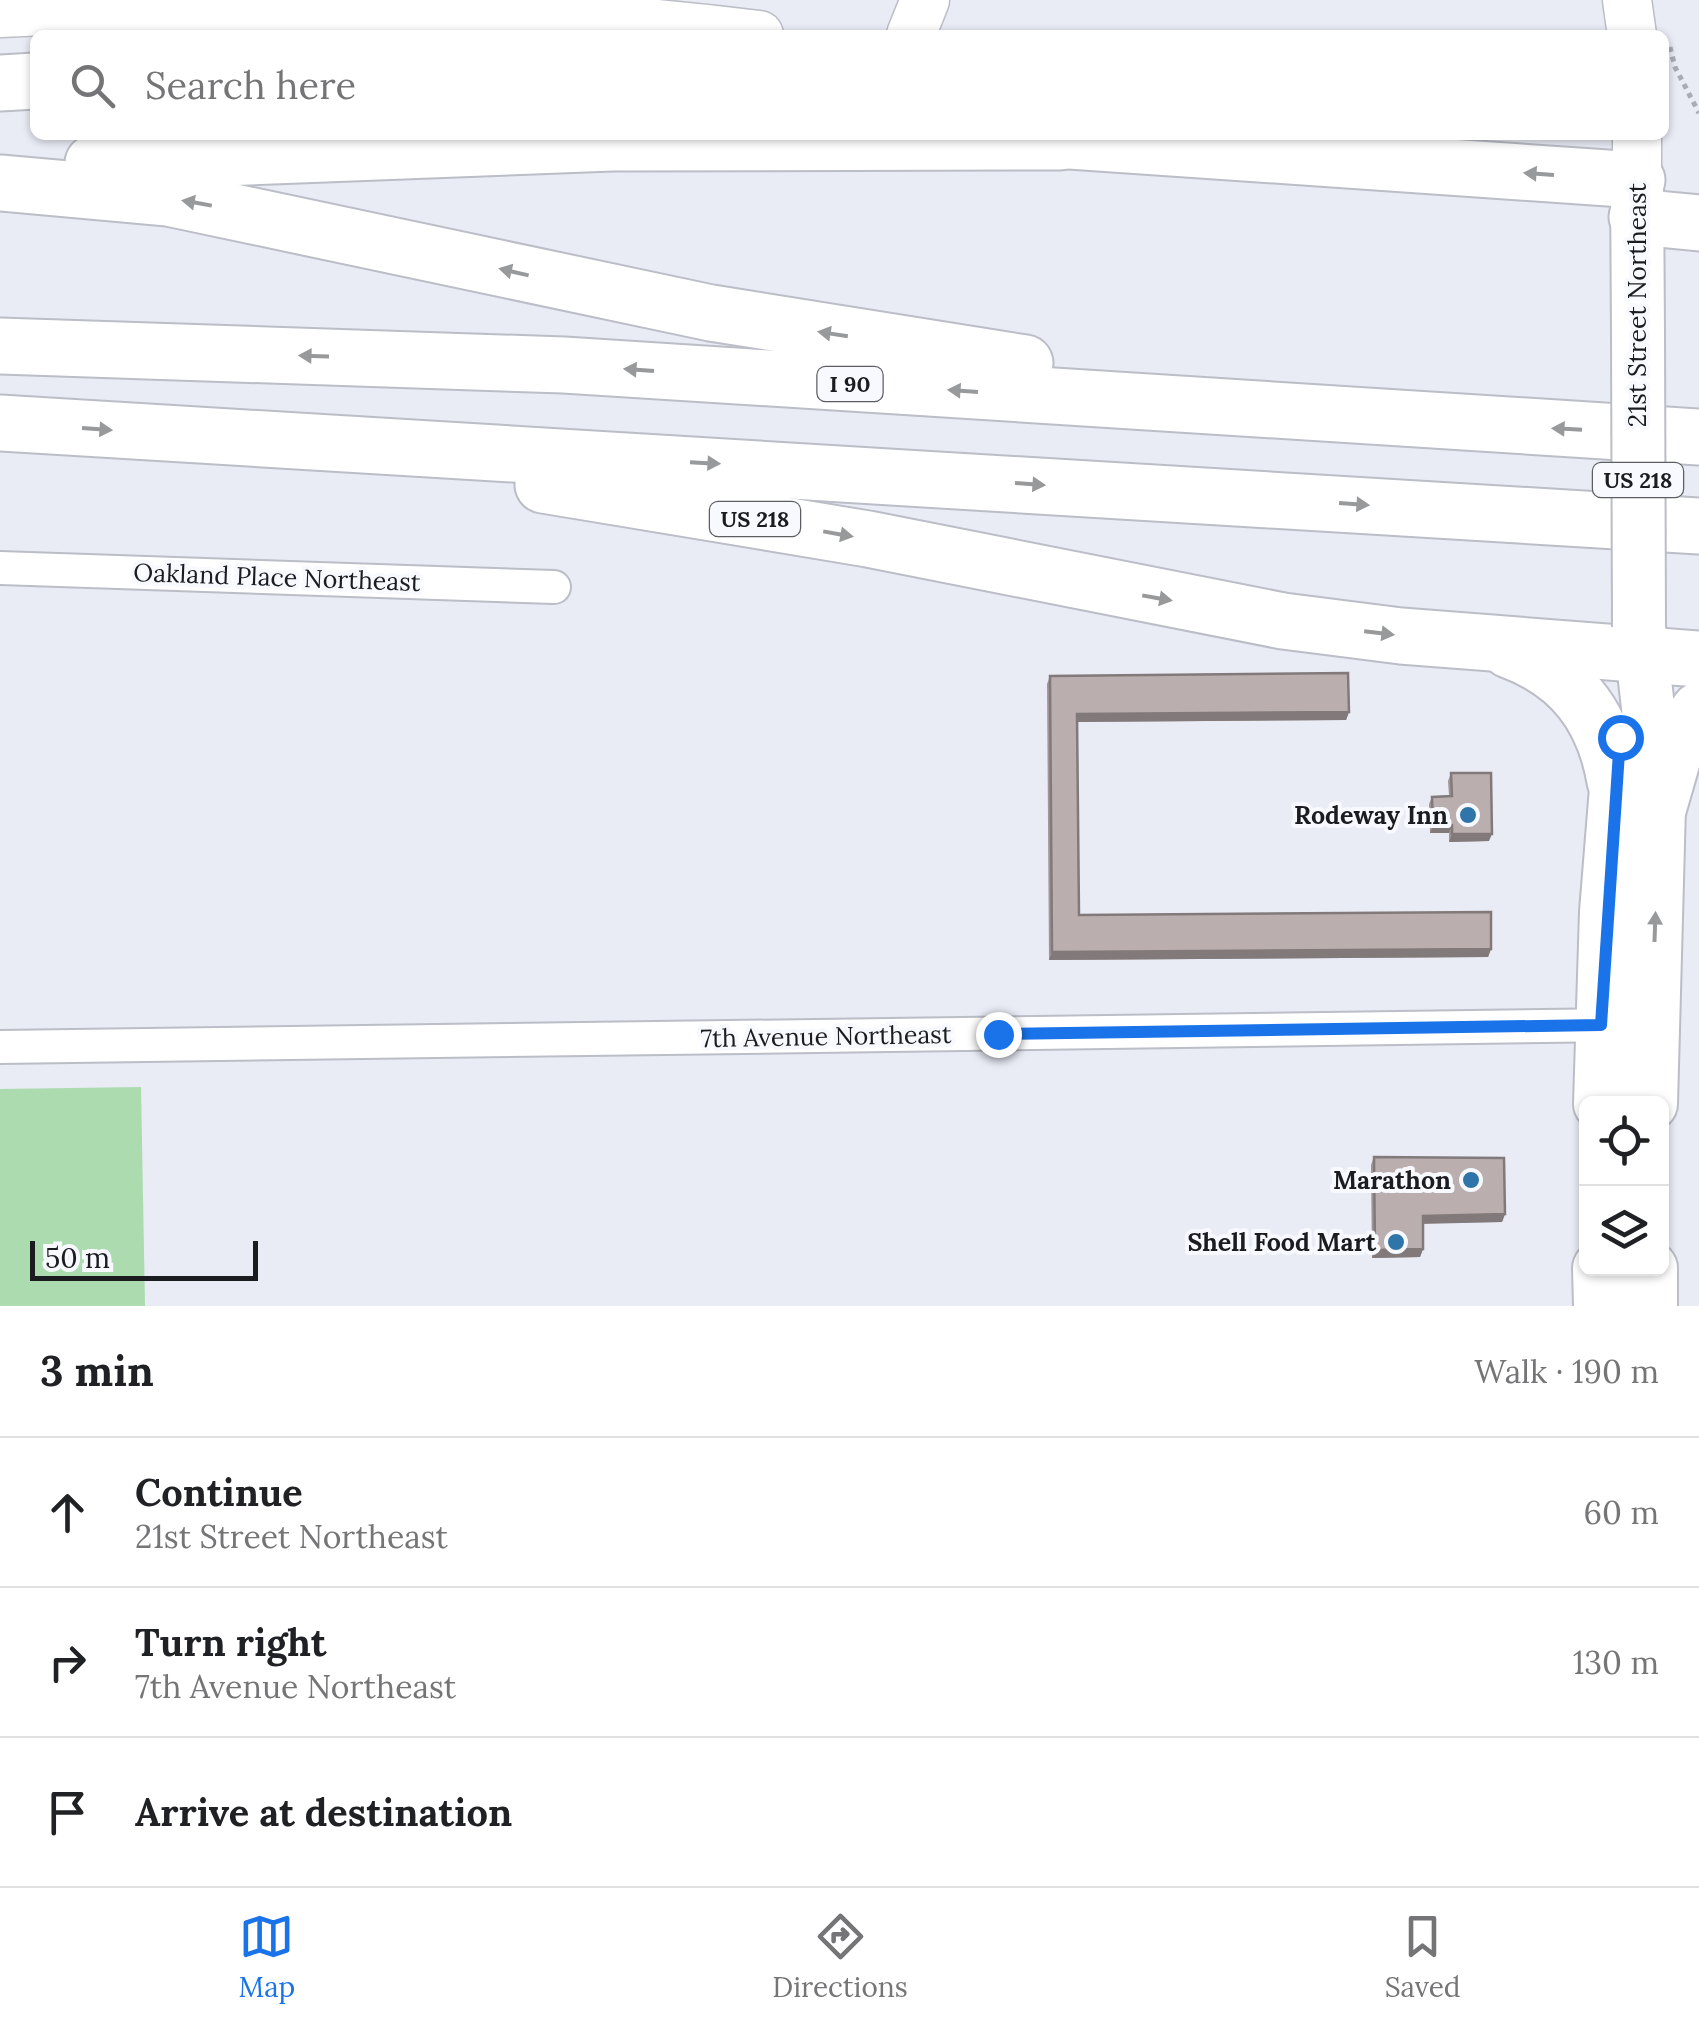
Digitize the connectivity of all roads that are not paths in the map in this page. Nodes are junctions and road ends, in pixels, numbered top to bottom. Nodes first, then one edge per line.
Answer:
1 (924, 0) edge
2 (1627, 0) edge
3 (0, 13) edge
4 (710, 30) edge
5 (913, 30) edge
6 (1646, 30) edge
7 (30, 81) edge
8 (0, 82) edge
9 (1041, 140) edge
10 (1060, 142) junction
11 (0, 169) edge
12 (1637, 178) edge
13 (0, 182) edge
14 (1699, 224) edge
15 (0, 346) edge
16 (0, 423) edge
17 (1484, 425) junction
18 (224, 437) junction
19 (1699, 437) edge
20 (1699, 526) edge
21 (0, 568) edge
22 (554, 587) dead end
23 (1639, 641) junction
24 (1487, 642) junction
25 (1699, 659) edge
26 (1699, 710) edge
27 (1637, 794) junction
28 (1626, 1025) junction
29 (0, 1047) edge
30 (1603, 1096) edge
31 (1648, 1096) edge
32 (1599, 1276) edge
33 (1651, 1276) edge
34 (1600, 1306) edge
35 (1650, 1306) edge

1 - 5 street
2 - 6 street
3 - 4 street
7 - 8 highway
9 - 10 highway
10 - 11 highway
12 -> 10 highway
12 - 14 highway
12 - 23 main road, 21st Street Northeast / US 218, bridge
17 -> 13 highway
17 -> 15 highway, I 90
16 -> 18 highway
19 -> 17 highway, I 90
18 -> 20 highway
18 -> 24 highway, US 218
21 - 22 street, Oakland Place Northeast
23 - 24 highway
23 - 25 highway
23 - 27 main road, 21st Street Northeast / US 218
24 - 27 highway, US 218
26 - 27 highway
27 - 28 main road, 21st Street Northeast / US 218
28 - 29 street, 7th Avenue Northeast
28 - 30 main road, 21st Street Northeast / US 218
28 - 31 main road, 21st Street Northeast / US 218
32 - 34 main road
33 - 35 main road

